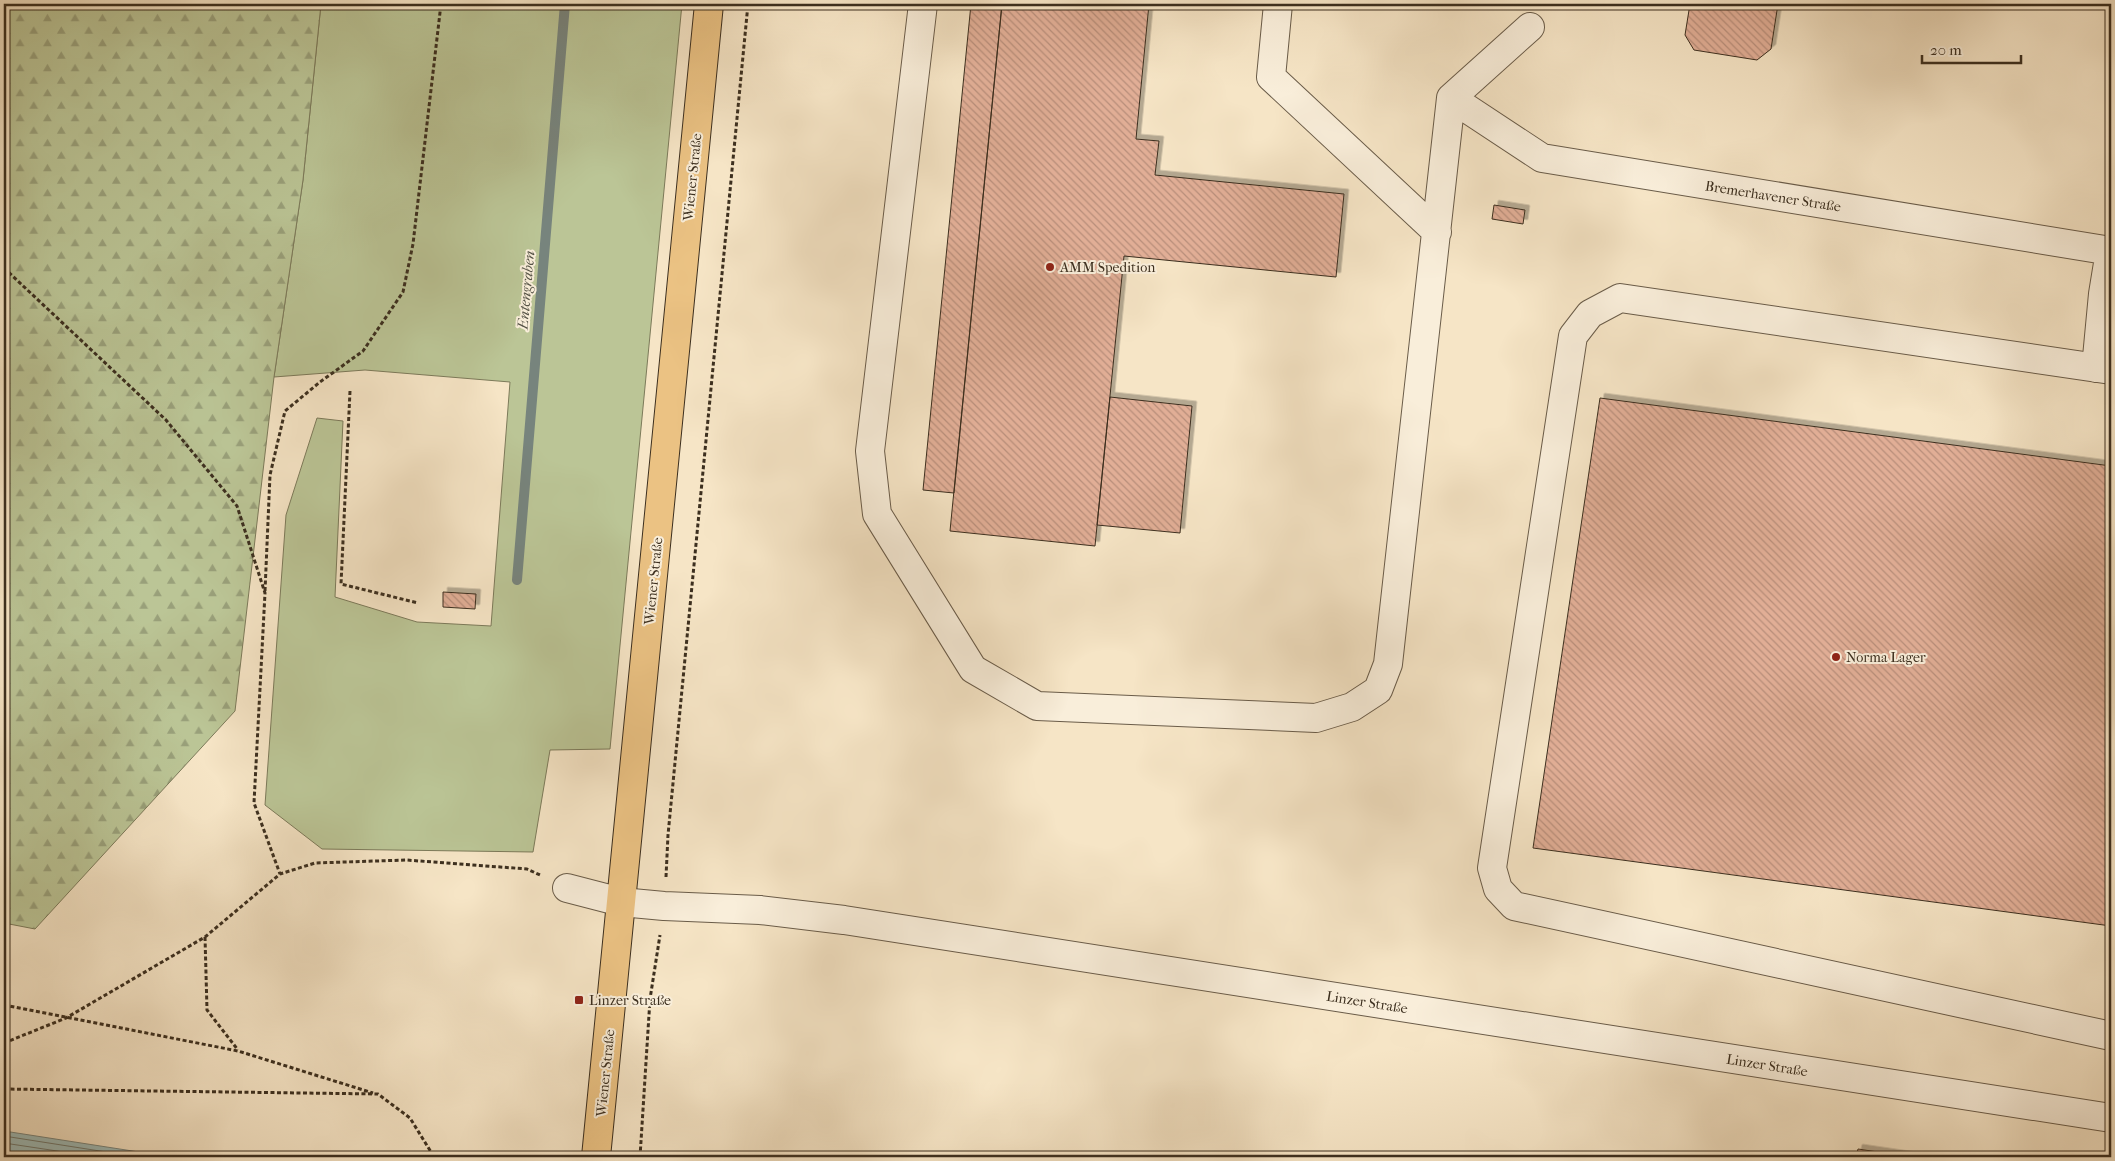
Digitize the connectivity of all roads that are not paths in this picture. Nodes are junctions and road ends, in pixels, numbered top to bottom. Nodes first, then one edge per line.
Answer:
1 (709, 4) edge
2 (923, 4) edge
3 (1278, 4) edge
4 (1530, 27) dead end
5 (1451, 98) junction
6 (1437, 232) junction
7 (2110, 251) edge
8 (2104, 369) edge
9 (567, 888) road end
10 (621, 902) junction
11 (2111, 1036) edge
12 (2111, 1118) edge
13 (596, 1157) edge

1 - 10 main road, Wiener Straße
2 - 6 street
3 - 6 street
4 - 5 street
5 - 6 street
5 - 7 street, Bremerhavener Straße
7 - 8 street
8 - 11 street
9 - 10 street, Linzer Straße
10 - 12 street, Linzer Straße
10 - 13 main road, Wiener Straße

